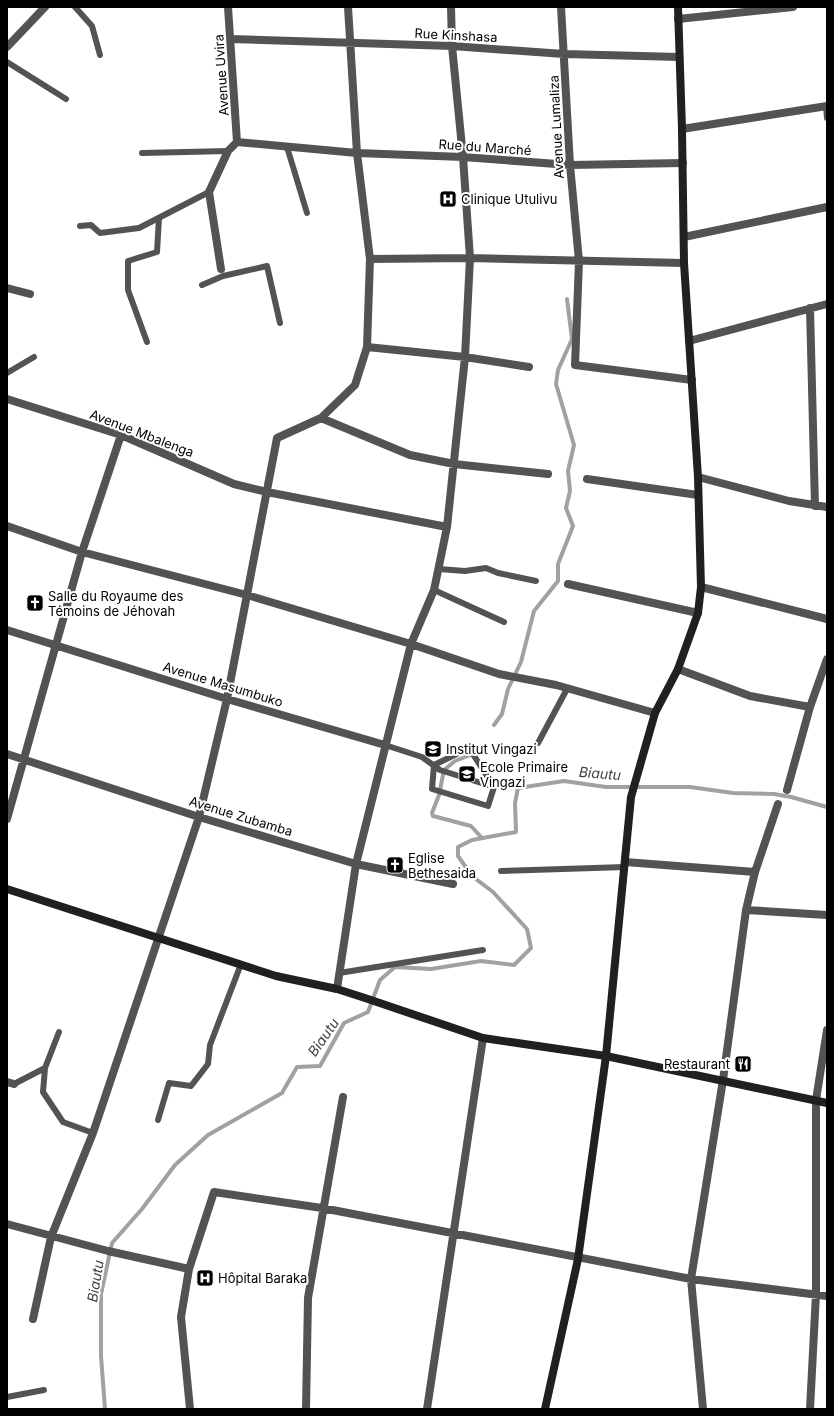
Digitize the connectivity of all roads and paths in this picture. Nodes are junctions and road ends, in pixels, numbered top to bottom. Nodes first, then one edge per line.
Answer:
1 (45, 7) edge
2 (76, 7) edge
3 (228, 7) edge
4 (348, 7) edge
5 (451, 7) edge
6 (561, 7) edge
7 (678, 7) edge
8 (792, 7) edge
9 (678, 19) junction
10 (231, 39) junction
11 (350, 43) junction
12 (452, 46) junction
13 (7, 47) edge
14 (564, 54) junction
15 (100, 55) dead end
16 (679, 57) junction
17 (7, 62) edge
18 (66, 100) dead end
19 (826, 106) edge
20 (827, 118) edge
21 (682, 129) junction
22 (237, 142) junction
23 (287, 147) junction
24 (228, 151) junction
25 (142, 153) dead end
26 (358, 153) junction
27 (463, 157) junction
28 (683, 163) junction
29 (570, 165) junction
30 (209, 192) junction
31 (827, 207) edge
32 (307, 214) dead end
33 (159, 218) junction
34 (80, 226) dead end
35 (684, 237) junction
36 (470, 258) junction
37 (370, 260) junction
38 (579, 261) junction
39 (684, 263) junction
40 (222, 272) junction
41 (202, 285) dead end
42 (7, 288) edge
43 (30, 294) dead end
44 (827, 304) edge
45 (810, 308) junction
46 (280, 323) dead end
47 (689, 341) junction
48 (147, 342) dead end
49 (367, 347) junction
50 (34, 357) dead end
51 (464, 357) junction
52 (529, 367) dead end
53 (7, 373) edge
54 (692, 380) junction
55 (7, 399) edge
56 (321, 418) junction
57 (121, 435) junction
58 (454, 464) junction
59 (548, 474) dead end
60 (698, 477) junction
61 (587, 479) dead end
62 (267, 492) junction
63 (698, 494) junction
64 (815, 506) junction
65 (827, 507) edge
66 (7, 526) edge
67 (447, 527) junction
68 (82, 552) junction
69 (439, 569) junction
70 (536, 581) dead end
71 (568, 584) dead end
72 (701, 587) junction
73 (434, 590) junction
74 (247, 595) junction
75 (698, 613) junction
76 (827, 619) edge
77 (504, 622) dead end
78 (7, 630) edge
79 (411, 644) junction
80 (55, 645) junction
81 (827, 659) edge
82 (678, 669) junction
83 (567, 689) junction
84 (227, 699) junction
85 (810, 707) junction
86 (655, 713) junction
87 (538, 744) dead end
88 (385, 745) junction
89 (7, 754) edge
90 (24, 760) junction
91 (434, 765) junction
92 (494, 787) junction
93 (786, 790) dead end
94 (778, 804) dead end
95 (200, 817) junction
96 (7, 819) edge
97 (356, 864) junction
98 (625, 865) junction
99 (501, 871) dead end
100 (755, 872) junction
101 (453, 884) dead end
102 (7, 889) edge
103 (746, 910) junction
104 (827, 915) edge
105 (160, 937) junction
106 (483, 950) dead end
107 (241, 964) junction
108 (339, 973) junction
109 (337, 990) junction
110 (827, 1030) edge
111 (59, 1032) dead end
112 (483, 1038) junction
113 (606, 1056) junction
114 (45, 1068) junction
115 (723, 1080) junction
116 (11, 1083) edge
117 (343, 1097) dead end
118 (816, 1100) junction
119 (827, 1103) edge
120 (158, 1120) dead end
121 (93, 1133) junction
122 (322, 1208) junction
123 (7, 1224) edge
124 (453, 1233) junction
125 (51, 1237) junction
126 (578, 1258) junction
127 (189, 1269) junction
128 (691, 1280) junction
129 (816, 1294) junction
130 (827, 1296) edge
131 (33, 1318) dead end
132 (44, 1390) dead end
133 (7, 1396) edge
134 (190, 1409) edge
135 (306, 1409) edge
136 (426, 1409) edge
137 (545, 1409) edge
138 (703, 1409) edge
139 (810, 1409) edge

1 - 13 street
2 - 15 lane
3 - 10 street, Avenue Uvira
4 - 11 street
5 - 12 street
6 - 14 street, Avenue Lumaliza
7 - 9 street
8 - 9 street
9 - 16 street
10 - 11 street, Rue Kinshasa
10 - 22 street, Avenue Uvira
11 - 12 street, Rue Kinshasa
11 - 26 street
12 - 14 street, Rue Kinshasa
12 - 27 street
14 - 16 street, Rue Kinshasa
14 - 29 street, Avenue Lumaliza
16 - 21 street
17 - 18 lane
19 - 20 lane
19 - 21 street
21 - 28 street
22 - 23 street
22 - 24 street
23 - 26 street
23 - 32 lane
24 - 25 lane
24 - 30 street
26 - 27 street, Rue du Marché
26 - 37 street
27 - 29 street, Rue du Marché
27 - 36 street
28 - 29 street, Rue du Marché
28 - 35 street
29 - 38 street, Avenue Lumaliza
30 - 33 lane
30 - 40 street
31 - 35 street
33 - 34 lane
33 - 48 lane
35 - 39 street
36 - 37 street
36 - 38 street
36 - 51 street
37 - 49 street
38 - 39 street
38 - 54 street, Avenue Lumaliza
39 - 47 street
40 - 41 lane
40 - 46 lane
42 - 43 street
44 - 45 street
45 - 47 street
45 - 64 street
47 - 54 street
49 - 51 street
49 - 56 street
50 - 53 lane
51 - 52 street
51 - 58 street
54 - 60 street
55 - 57 street, Avenue Mbalenga
56 - 58 street
56 - 62 street
57 - 62 street, Avenue Mbalenga
57 - 68 street
58 - 59 street
58 - 67 street
60 - 63 street
60 - 64 street
61 - 63 street
62 - 67 street, Avenue Mbalenga
62 - 74 street
63 - 72 street
64 - 65 street
66 - 68 street
67 - 69 street
68 - 74 street
68 - 80 street
69 - 70 lane
69 - 73 street
71 - 75 street
72 - 75 street
72 - 76 street
73 - 77 lane
73 - 79 street
74 - 79 street
74 - 84 street
75 - 82 street
78 - 80 street, Avenue Masumbuko
79 - 83 street
79 - 88 street
80 - 84 street, Avenue Masumbuko
80 - 90 street
81 - 85 street
82 - 85 street
82 - 86 street
83 - 86 street
83 - 87 lane
84 - 88 street, Avenue Masumbuko
84 - 95 street
85 - 93 street
86 - 98 street
88 - 91 lane
88 - 97 street
89 - 90 street, Avenue Zubamba
90 - 95 street, Avenue Zubamba
90 - 96 street
91 - 92 lane
91 - 92 lane
91 - 92 lane
94 - 100 street
95 - 97 street, Avenue Zubamba
95 - 105 street
97 - 101 street, Avenue Zubamba
97 - 108 street
98 - 99 lane
98 - 100 street
98 - 113 street
100 - 103 street
102 - 105 street
103 - 104 street
103 - 115 street
105 - 107 street
105 - 121 street
106 - 108 lane
107 - 109 street
107 - 120 lane
108 - 109 street
109 - 112 street
110 - 118 street
111 - 114 lane
112 - 113 street
112 - 124 street
113 - 115 street
113 - 126 street
114 - 116 lane
114 - 121 lane
115 - 118 street
115 - 128 street
117 - 122 street
118 - 119 street
118 - 129 street
121 - 125 street
122 - 124 street
122 - 127 street
122 - 135 street
123 - 125 street
124 - 126 street
124 - 136 street
125 - 127 street
125 - 131 street
126 - 128 street
126 - 137 street
127 - 134 street
128 - 129 street
128 - 138 street
129 - 130 street
129 - 139 street
132 - 133 lane

